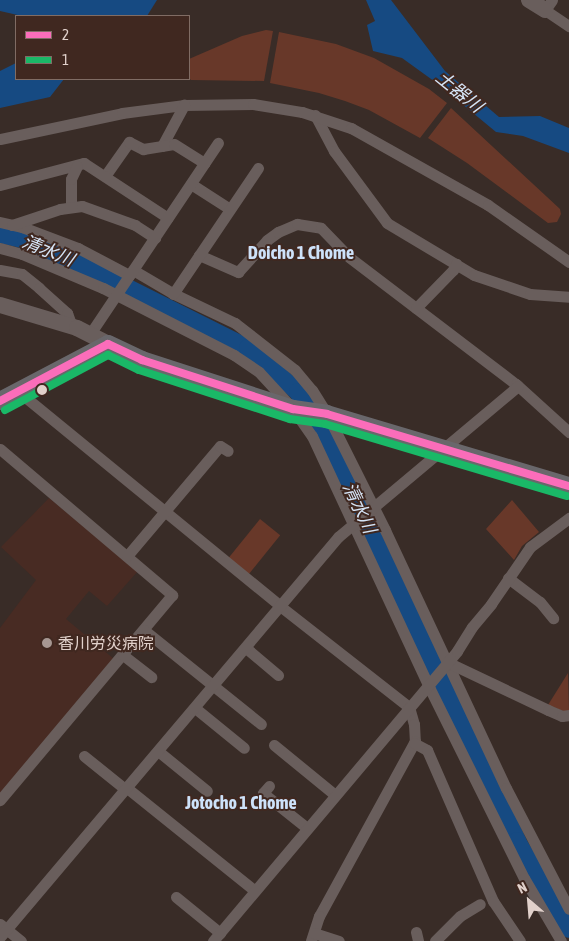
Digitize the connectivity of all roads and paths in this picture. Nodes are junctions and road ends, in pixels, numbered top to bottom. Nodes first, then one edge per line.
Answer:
1 (529, 0) edge
2 (548, 5) edge
3 (569, 26) edge
4 (184, 105) junction
5 (315, 115) junction
6 (0, 140) edge
7 (218, 143) dead end
8 (162, 146) junction
9 (205, 164) junction
10 (77, 166) junction
11 (258, 168) dead end
12 (105, 176) junction
13 (0, 184) edge
14 (191, 184) junction
15 (71, 207) junction
16 (230, 209) junction
17 (168, 218) junction
18 (0, 222) edge
19 (12, 225) junction
20 (155, 238) junction
21 (0, 248) edge
22 (199, 255) junction
23 (569, 262) edge
24 (456, 264) junction
25 (0, 270) edge
26 (131, 272) junction
27 (116, 294) junction
28 (173, 294) junction
29 (569, 297) edge
30 (0, 304) edge
31 (416, 308) junction
32 (72, 327) junction
33 (90, 334) junction
34 (108, 344) junction
35 (518, 386) junction
36 (19, 392) junction
37 (0, 401) edge
38 (293, 409) junction
39 (327, 414) junction
40 (569, 432) edge
41 (0, 449) edge
42 (444, 449) junction
43 (228, 451) dead end
44 (569, 486) edge
45 (372, 507) junction
46 (165, 511) junction
47 (569, 518) edge
48 (354, 523) junction
49 (126, 556) junction
50 (508, 578) junction
51 (280, 606) junction
52 (553, 618) dead end
53 (144, 630) junction
54 (246, 648) junction
55 (123, 655) junction
56 (447, 662) junction
57 (278, 675) dead end
58 (151, 677) dead end
59 (214, 685) junction
60 (429, 685) junction
61 (409, 707) junction
62 (195, 708) junction
63 (569, 715) edge
64 (261, 724) dead end
65 (414, 743) junction
66 (274, 745) dead end
67 (244, 748) dead end
68 (158, 751) junction
69 (84, 756) dead end
70 (269, 786) dead end
71 (126, 789) junction
72 (207, 791) dead end
73 (335, 795) junction
74 (0, 800) edge
75 (307, 828) junction
76 (255, 891) junction
77 (176, 897) dead end
78 (480, 904) dead end
79 (569, 909) edge
80 (2, 930) edge
81 (216, 937) edge
82 (312, 937) edge
83 (21, 941) edge
84 (339, 941) edge
85 (435, 941) edge
86 (520, 941) edge
87 (561, 941) edge

1 - 2 street
2 - 3 street
4 - 5 street
4 - 6 street
4 - 8 street
5 - 23 street
5 - 24 street
7 - 9 street
8 - 9 street
8 - 12 street
9 - 14 street
10 - 12 street
10 - 13 street
10 - 15 street
11 - 16 street
12 - 17 street
14 - 16 street
14 - 17 street
15 - 19 street
15 - 20 street
16 - 22 street
17 - 20 street
18 - 19 street
19 - 26 street
20 - 26 street
21 - 27 street
22 - 28 street
22 - 31 street
24 - 29 street
24 - 31 street
25 - 32 street
26 - 27 street
26 - 28 street
27 - 33 street
27 - 38 street
28 - 39 street
30 - 32 street
31 - 35 street
32 - 33 street
33 - 34 street
34 - 36 main road
34 - 38 main road
35 - 40 street
35 - 42 street
36 - 37 main road
36 - 46 street
38 - 39 main road
38 - 48 street
39 - 42 main road
39 - 45 street
41 - 49 street
42 - 44 main road
42 - 45 street
43 - 46 street
45 - 48 street
45 - 56 street
46 - 49 street
46 - 51 street
47 - 50 street
48 - 51 street
48 - 60 street
49 - 53 street
50 - 52 street
50 - 56 street
51 - 54 street
51 - 61 street
53 - 55 street
53 - 59 street
54 - 57 street
54 - 59 street
55 - 58 street
55 - 74 street
56 - 60 street
56 - 63 street
56 - 79 street
59 - 62 street
59 - 64 street
60 - 61 street
60 - 87 street
61 - 65 street
61 - 73 street
62 - 67 street
62 - 68 street
65 - 82 street
65 - 86 street
66 - 73 street
68 - 71 street
68 - 72 street
69 - 71 street
70 - 75 street
71 - 76 street
71 - 80 street
73 - 75 street
75 - 76 street
76 - 81 street
77 - 81 street
78 - 85 street
80 - 83 street
82 - 84 street

